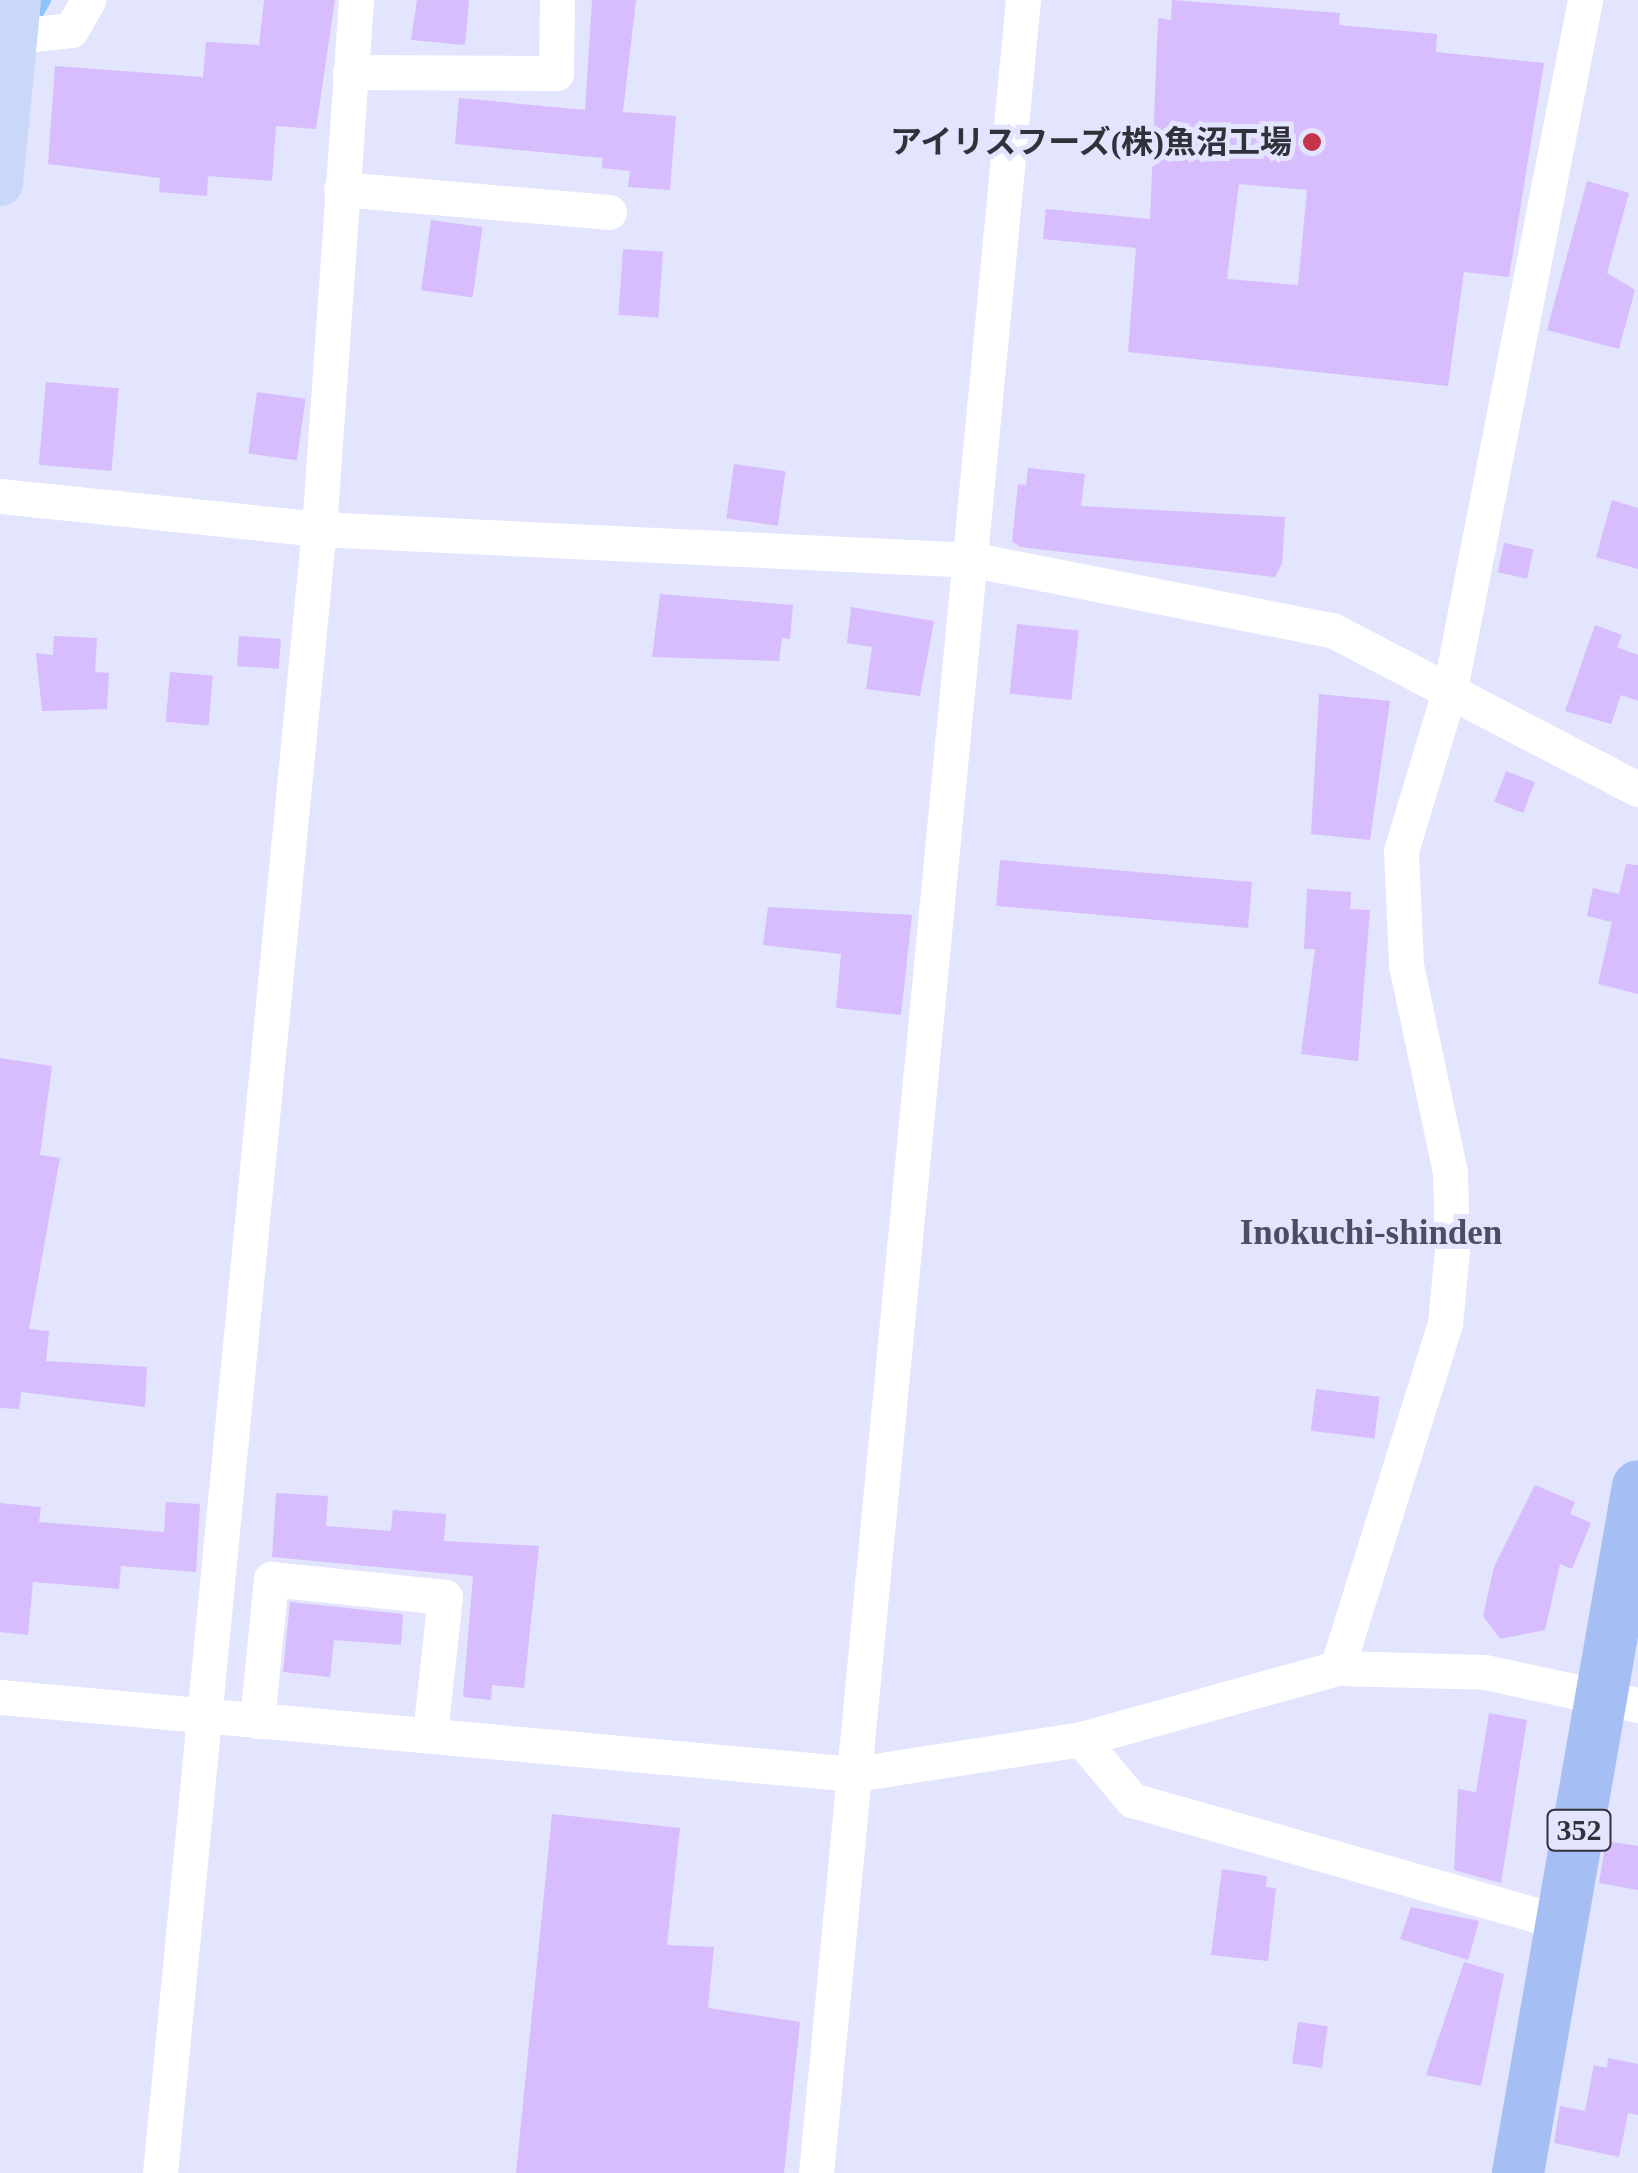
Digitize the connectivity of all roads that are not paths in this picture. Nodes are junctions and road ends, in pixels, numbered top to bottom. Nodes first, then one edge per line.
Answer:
1 (88, 0) edge
2 (356, 0) edge
3 (557, 0) edge
4 (1023, 0) edge
5 (1585, 0) edge
6 (16, 18) edge
7 (350, 72) junction
8 (0, 183) edge
9 (341, 190) junction
10 (610, 212) dead end
11 (0, 496) edge
12 (319, 528) junction
13 (974, 560) junction
14 (1450, 689) junction
15 (1638, 788) edge
16 (1638, 1486) edge
17 (1337, 1668) junction
18 (0, 1697) edge
19 (1620, 1701) edge
20 (206, 1713) junction
21 (257, 1721) junction
22 (430, 1733) junction
23 (1081, 1739) junction
24 (855, 1774) junction
25 (1563, 1923) junction
26 (160, 2173) edge
27 (816, 2173) edge
28 (1518, 2173) edge

1 - 6 street
2 - 7 street
3 - 7 street
4 - 13 street
5 - 14 street
6 - 8 main road
7 - 9 street
9 - 10 street
9 - 12 street
11 - 12 street
12 - 13 street
12 - 20 street
13 - 14 street
13 - 24 street
14 - 15 street
14 - 17 street
16 - 19 highway, 352
17 - 19 street
17 - 23 street
18 - 20 street
19 - 25 highway, 352
20 - 21 street
20 - 26 street
21 - 22 street
21 - 22 street
22 - 24 street
23 - 24 street
23 - 25 street
24 - 27 street
25 - 28 highway, 352

